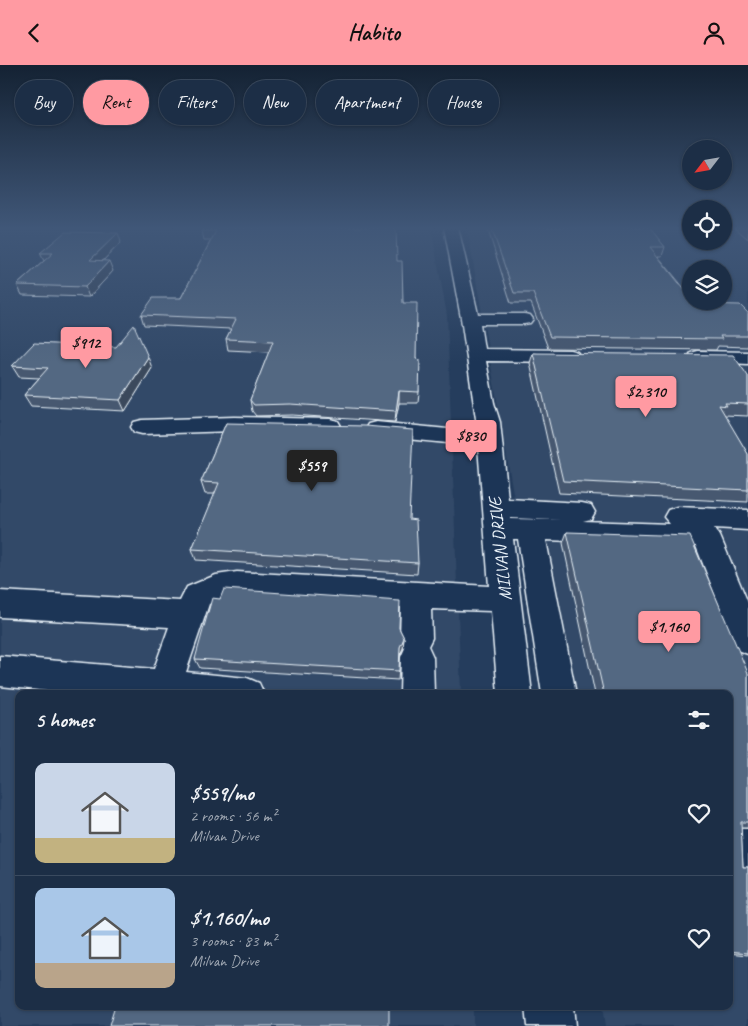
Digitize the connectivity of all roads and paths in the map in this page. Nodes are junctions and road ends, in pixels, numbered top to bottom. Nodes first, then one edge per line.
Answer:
1 (460, 272) edge
2 (470, 319) junction
3 (499, 319) junction
4 (524, 319) dead end
5 (476, 355) junction
6 (517, 355) junction
7 (584, 356) edge
8 (680, 357) edge
9 (748, 358) edge
10 (142, 427) dead end
11 (488, 440) junction
12 (497, 518) junction
13 (748, 520) edge
14 (530, 529) junction
15 (416, 596) junction
16 (505, 599) junction
17 (0, 604) edge
18 (189, 615) junction
19 (748, 640) edge
20 (510, 645) junction
21 (552, 649) junction
22 (0, 671) edge
23 (165, 686) junction
24 (206, 690) edge
25 (417, 690) edge
26 (516, 690) edge
27 (558, 690) edge
28 (733, 849) edge
29 (748, 849) edge
30 (549, 1010) edge
31 (551, 1026) edge

1 - 2 street, MILVAN DRIVE
2 - 3 street
2 - 5 street, MILVAN DRIVE
3 - 4 street
3 - 6 street
5 - 6 street
5 - 11 street, MILVAN DRIVE
6 - 7 street
8 - 9 street
10 - 11 street
11 - 12 street, MILVAN DRIVE
12 - 13 street
12 - 14 street
12 - 16 street, MILVAN DRIVE
14 - 19 street
14 - 21 street
15 - 16 street
15 - 18 street
15 - 25 street
16 - 20 street, MILVAN DRIVE
17 - 18 street
18 - 23 street
20 - 21 street
20 - 26 street, MILVAN DRIVE
21 - 27 street
22 - 23 street
23 - 24 street
28 - 29 street
30 - 31 street

